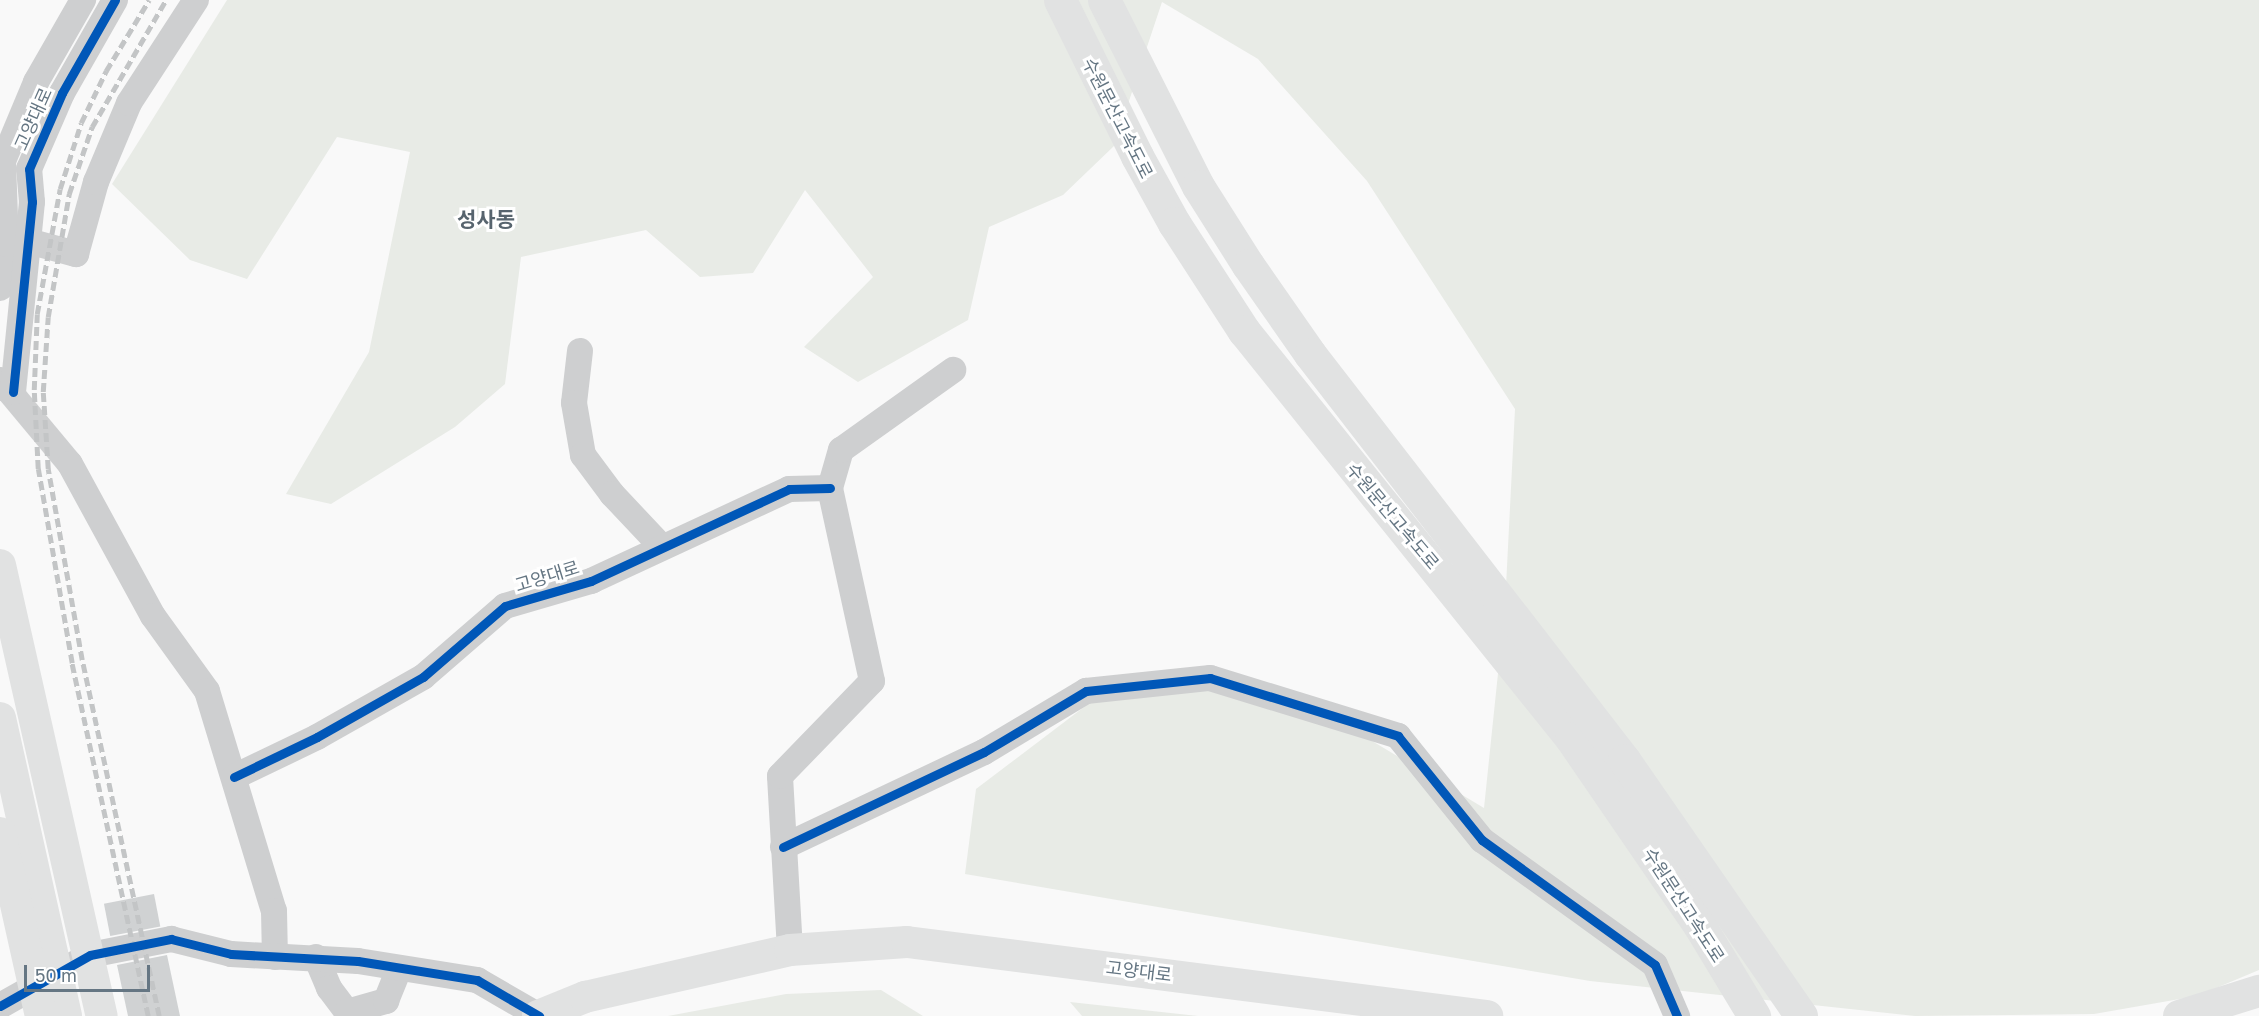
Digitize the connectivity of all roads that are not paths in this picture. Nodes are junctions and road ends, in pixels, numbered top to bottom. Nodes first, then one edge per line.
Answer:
1 (83, 0) edge
2 (196, 0) edge
3 (1059, 0) edge
4 (1104, 0) edge
5 (106, 4) edge
6 (28, 241) junction
7 (0, 288) edge
8 (580, 351) dead end
9 (952, 370) dead end
10 (7, 386) edge
11 (830, 488) junction
12 (662, 547) junction
13 (0, 565) edge
14 (0, 718) edge
15 (234, 777) junction
16 (0, 833) edge
17 (783, 847) junction
18 (790, 950) junction
19 (90, 955) junction
20 (275, 957) junction
21 (316, 957) junction
22 (399, 968) junction
23 (35, 986) junction
24 (2259, 991) edge
25 (0, 1006) edge
26 (41, 1016) edge
27 (66, 1016) edge
28 (102, 1016) edge
29 (539, 1016) edge
30 (1487, 1016) edge
31 (1677, 1016) edge
32 (1754, 1016) edge
33 (1801, 1016) edge
34 (2179, 1016) edge

1 - 7 street
2 - 6 street
3 - 32 highway, 수원문산고속도로
4 - 33 highway, 수원문산고속도로
5 - 6 street, 고양대로
6 - 10 street, 고양대로
8 - 12 street
9 - 11 street
10 - 15 street, 고양대로
11 - 12 street, 고양대로
11 - 17 street
12 - 15 street, 고양대로
13 - 19 main road
14 - 27 main road
15 - 20 street, 고양대로
16 - 23 main road
17 - 18 street
17 - 31 street
18 - 29 main road, 고양대로
18 - 30 main road, 고양대로
19 - 20 street
19 - 23 street
19 - 28 main road
20 - 21 street
21 - 22 street
21 - 22 street
22 - 29 street
23 - 25 street
23 - 26 main road
24 - 34 main road

